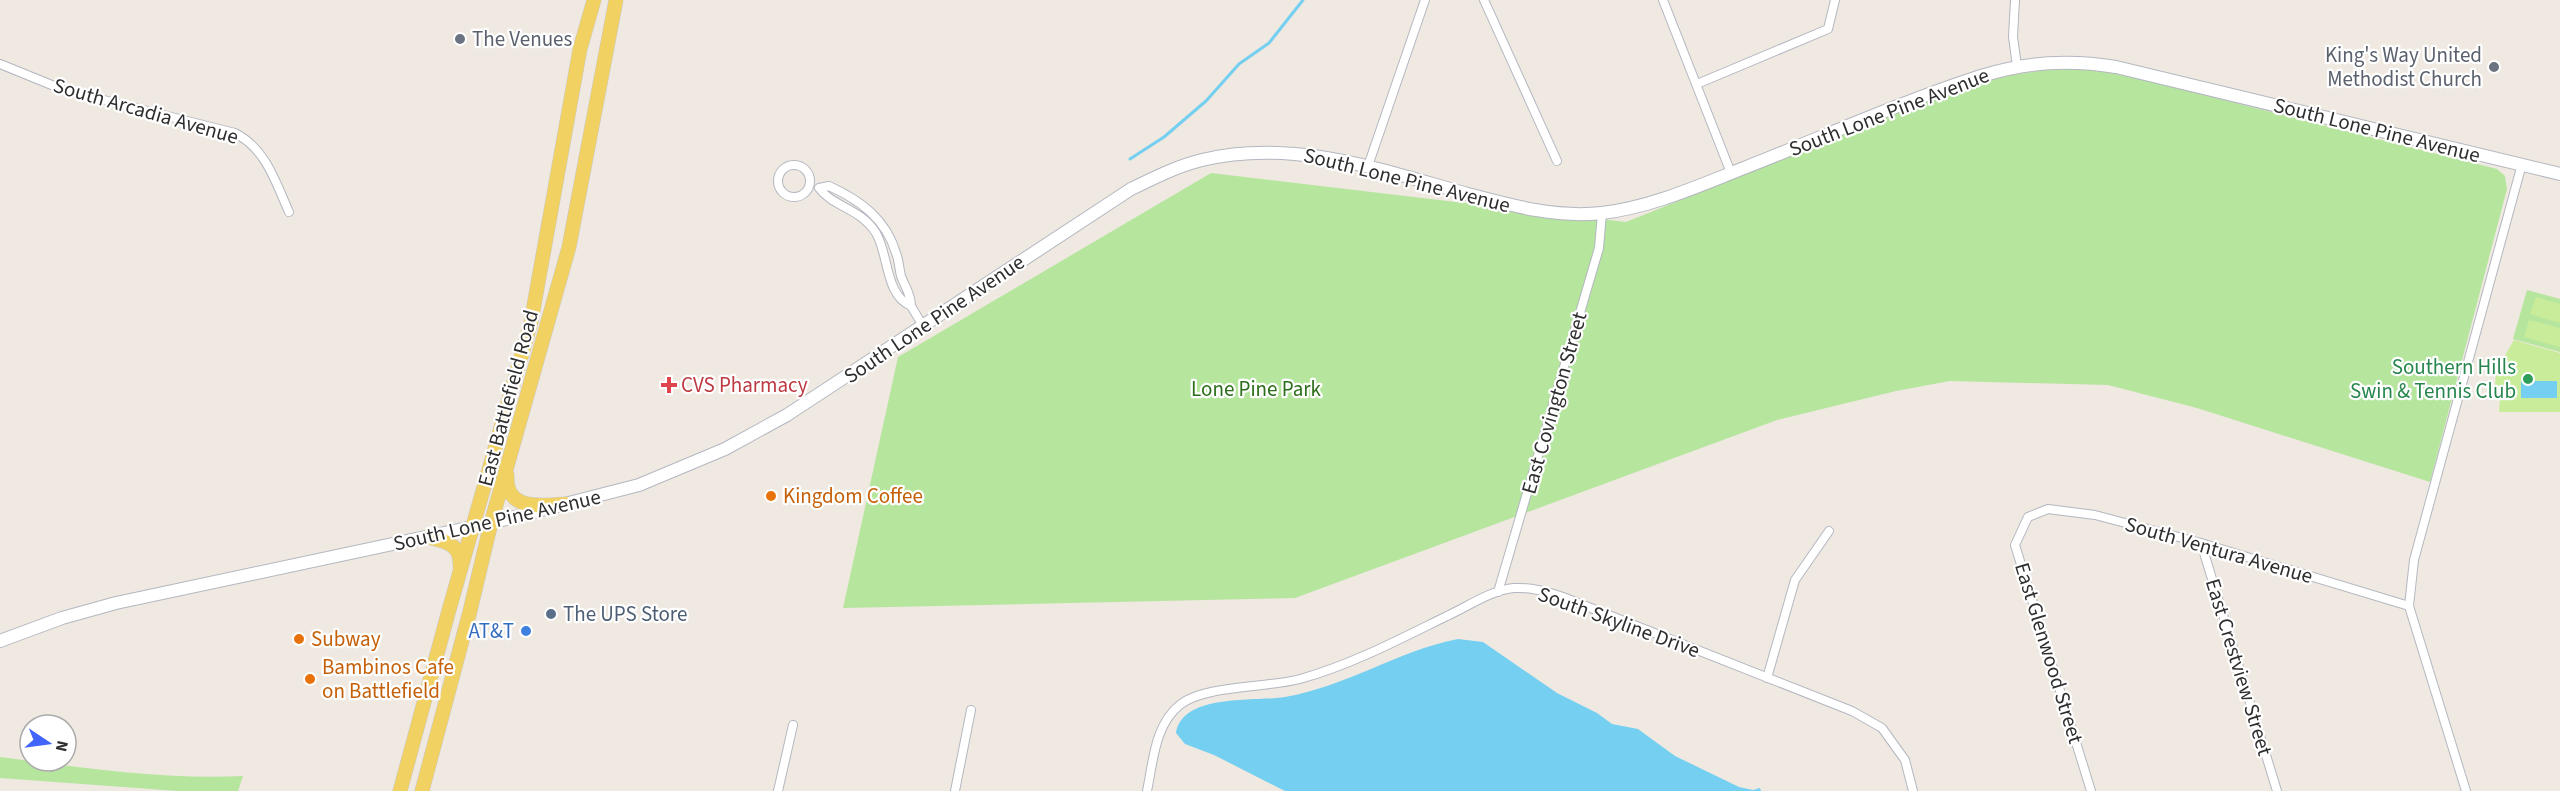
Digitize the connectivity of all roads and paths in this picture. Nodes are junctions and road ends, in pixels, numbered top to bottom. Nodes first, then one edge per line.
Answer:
1 (594, 0) edge
2 (616, 0) edge
3 (1425, 0) edge
4 (1485, 0) edge
5 (1663, 0) edge
6 (1835, 0) edge
7 (2015, 0) edge
8 (0, 64) edge
9 (2017, 66) junction
10 (1697, 84) junction
11 (1557, 161) dead end
12 (2522, 164) junction
13 (1368, 166) junction
14 (1731, 173) junction
15 (2560, 174) edge
16 (810, 184) dead end
17 (819, 188) junction
18 (289, 212) dead end
19 (1602, 213) junction
20 (881, 223) junction
21 (873, 229) junction
22 (906, 288) junction
23 (897, 293) junction
24 (911, 306) junction
25 (923, 326) junction
26 (508, 468) junction
27 (566, 504) junction
28 (2028, 517) joint
29 (490, 523) junction
30 (472, 528) junction
31 (1829, 531) dead end
32 (428, 537) junction
33 (2201, 543) junction
34 (459, 573) junction
35 (1498, 592) junction
36 (2409, 606) junction
37 (0, 641) edge
38 (1767, 678) junction
39 (971, 710) dead end
40 (794, 725) dead end
41 (400, 791) edge
42 (422, 791) edge
43 (778, 791) edge
44 (955, 791) edge
45 (1147, 791) edge
46 (1913, 791) edge
47 (2091, 791) edge
48 (2277, 791) edge
49 (2466, 791) edge

1 - 30 main road, East Battlefield Road
2 - 26 main road, East Battlefield Road
3 - 13 street
4 - 11 street
5 - 10 street
6 - 10 street
7 - 9 street
8 - 18 street, South Arcadia Avenue
9 - 12 main road, South Lone Pine Avenue
9 - 14 main road, South Lone Pine Avenue
10 - 14 street
12 - 15 main road, South Lone Pine Avenue
12 - 36 street
13 - 19 main road, South Lone Pine Avenue
13 - 25 main road, South Lone Pine Avenue
14 - 19 main road, South Lone Pine Avenue
16 - 17 street
17 - 20 street
17 - 21 street
19 - 35 street, East Covington Street
20 - 21 street
20 - 22 street
21 - 23 street
22 - 23 street
22 - 24 street
23 - 24 street
24 - 25 street
25 - 27 main road, South Lone Pine Avenue
26 - 27 main road
26 - 29 main road, East Battlefield Road
27 - 29 main road, South Lone Pine Avenue
28 - 33 street, South Ventura Avenue
28 - 47 street, East Glenwood Street
29 - 30 main road, South Lone Pine Avenue
29 - 42 main road, East Battlefield Road
30 - 32 main road, South Lone Pine Avenue
30 - 34 main road, East Battlefield Road
31 - 38 street
32 - 34 main road
32 - 37 main road, South Lone Pine Avenue
33 - 36 street, South Ventura Avenue
33 - 48 street, East Crestview Street
34 - 41 main road, East Battlefield Road
35 - 38 street, South Skyline Drive
35 - 45 street, South Skyline Drive
36 - 49 street
38 - 46 street, South Skyline Drive
39 - 44 street
40 - 43 street

